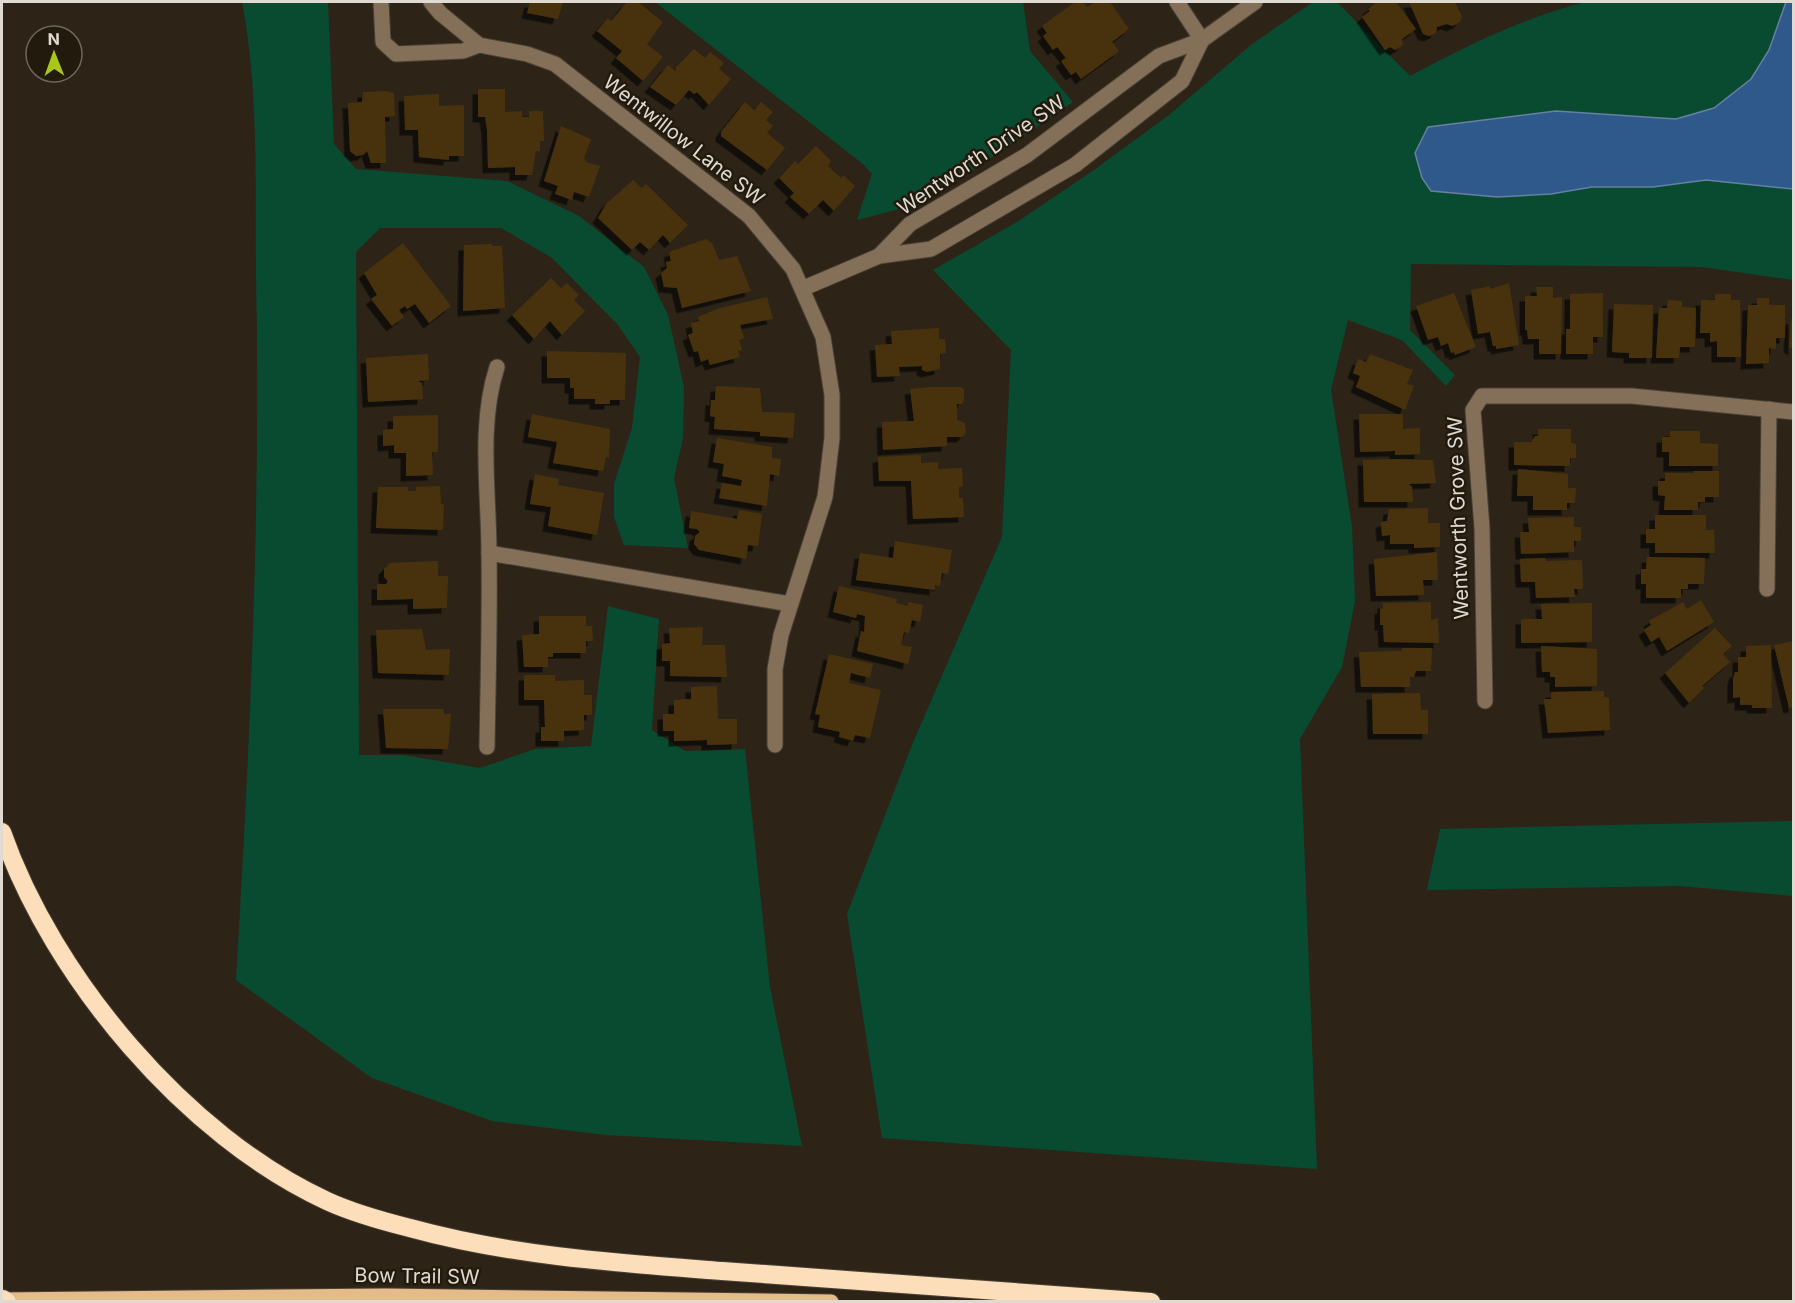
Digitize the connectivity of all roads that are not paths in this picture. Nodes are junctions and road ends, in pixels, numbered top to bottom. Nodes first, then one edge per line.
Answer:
1 (381, 2) edge
2 (431, 2) edge
3 (1178, 2) edge
4 (1256, 2) edge
5 (1202, 40) junction
6 (479, 45) junction
7 (879, 256) junction
8 (804, 288) junction
9 (497, 367) dead end
10 (1768, 409) junction
11 (1794, 412) edge
12 (489, 553) junction
13 (1767, 589) dead end
14 (790, 603) junction
15 (1485, 701) dead end
16 (775, 745) dead end
17 (488, 747) dead end
18 (2, 832) edge
19 (4, 1300) edge
20 (831, 1302) edge
21 (1151, 1302) edge

1 - 6 street, Wentwillow Lane SW
2 - 6 street, Wentwillow Lane SW
3 - 5 street
4 - 5 street, Wentworth Drive SW
5 - 7 street, Wentworth Drive SW
5 - 7 street, Wentworth Drive SW
6 - 8 street, Wentwillow Lane SW
7 - 8 street, Wentworth Drive SW
8 - 14 street, Wentwillow Lane SW
9 - 12 street
10 - 11 street, Wentworth Grove SW
10 - 13 street
10 - 15 street, Wentworth Grove SW
12 - 14 street
12 - 17 street
14 - 16 street, Wentwillow Lane SW
18 - 21 highway
19 - 20 main road, Bow Trail SW

